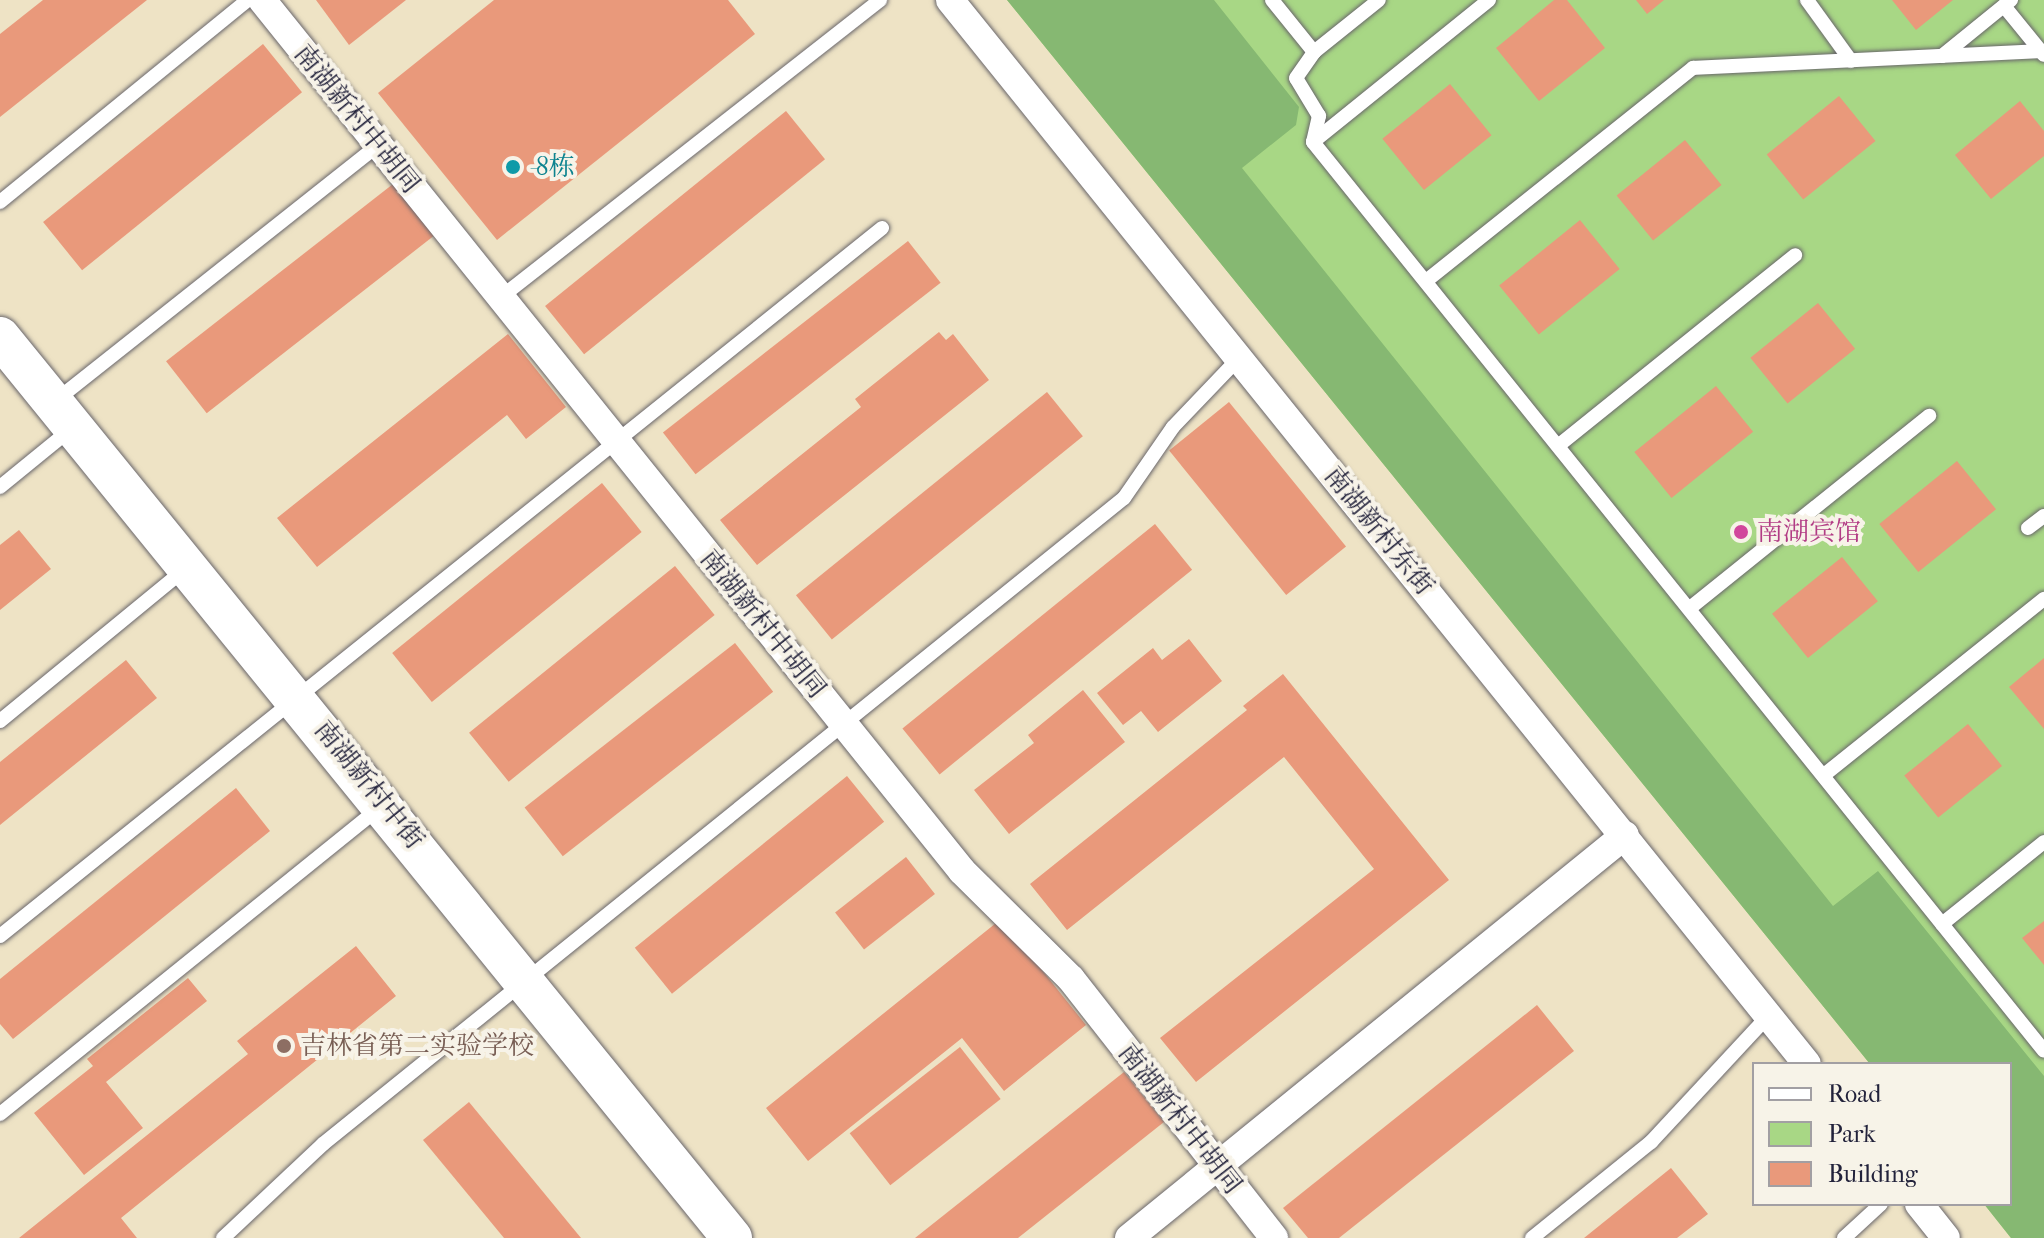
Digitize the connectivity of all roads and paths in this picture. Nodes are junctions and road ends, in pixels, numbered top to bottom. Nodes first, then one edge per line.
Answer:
1 (248, 0) edge
2 (262, 0) edge
3 (880, 0) edge
4 (950, 0) edge
5 (1272, 0) edge
6 (1379, 0) edge
7 (1489, 0) edge
8 (1807, 0) edge
9 (2007, 3) edge
10 (1314, 52) junction
11 (2042, 53) edge
12 (1942, 56) junction
13 (1851, 61) junction
14 (1313, 142) junction
15 (378, 145) junction
16 (0, 202) edge
17 (882, 228) dead end
18 (1795, 255) dead end
19 (1426, 281) junction
20 (500, 298) junction
21 (0, 337) edge
22 (1239, 358) junction
23 (64, 415) junction
24 (1929, 416) dead end
25 (616, 442) junction
26 (1559, 445) junction
27 (0, 487) edge
28 (2044, 516) edge
29 (2028, 528) dead end
30 (188, 566) junction
31 (2044, 599) edge
32 (1690, 608) junction
33 (297, 699) junction
34 (0, 721) edge
35 (844, 724) junction
36 (1824, 775) junction
37 (385, 805) junction
38 (1625, 835) junction
39 (2044, 842) edge
40 (1942, 924) junction
41 (0, 936) edge
42 (527, 982) junction
43 (1768, 1016) junction
44 (2044, 1051) edge
45 (1805, 1062) edge
46 (0, 1113) edge
47 (1217, 1167) junction
48 (1879, 1206) edge
49 (1921, 1206) edge
50 (223, 1238) edge
51 (732, 1238) edge
52 (1129, 1238) edge
53 (1274, 1238) edge
54 (1532, 1238) edge
55 (1844, 1238) edge
56 (1946, 1238) edge

1 - 16 lane
2 - 15 street, 南湖新村中胡同
3 - 20 lane
4 - 22 street, 南湖新村东街
5 - 10 lane
6 - 10 lane
7 - 14 lane
8 - 13 lane
9 - 11 lane
9 - 12 lane
10 - 14 lane
11 - 12 lane
12 - 13 lane
13 - 19 lane
14 - 19 lane
15 - 20 street, 南湖新村中胡同
15 - 23 lane
17 - 25 lane
18 - 26 lane
19 - 26 lane
20 - 25 street, 南湖新村中胡同
21 - 23 street, 南湖新村中街
22 - 35 lane
22 - 38 street, 南湖新村东街
23 - 27 lane
23 - 30 street, 南湖新村中街
24 - 32 lane
25 - 33 lane
25 - 35 street, 南湖新村中胡同
26 - 32 lane
28 - 29 lane
30 - 33 street, 南湖新村中街
30 - 34 lane
31 - 36 lane
32 - 36 lane
33 - 37 street, 南湖新村中街
33 - 41 lane
35 - 42 lane
35 - 47 street, 南湖新村中胡同
36 - 40 lane
37 - 42 street, 南湖新村中街
37 - 46 lane
38 - 43 street, 南湖新村东街
38 - 47 street
39 - 40 lane
40 - 44 lane
42 - 50 lane
42 - 51 street, 南湖新村中街
43 - 45 street, 南湖新村东街
43 - 54 lane
47 - 52 street
47 - 53 street, 南湖新村中胡同
48 - 55 lane
49 - 56 street

